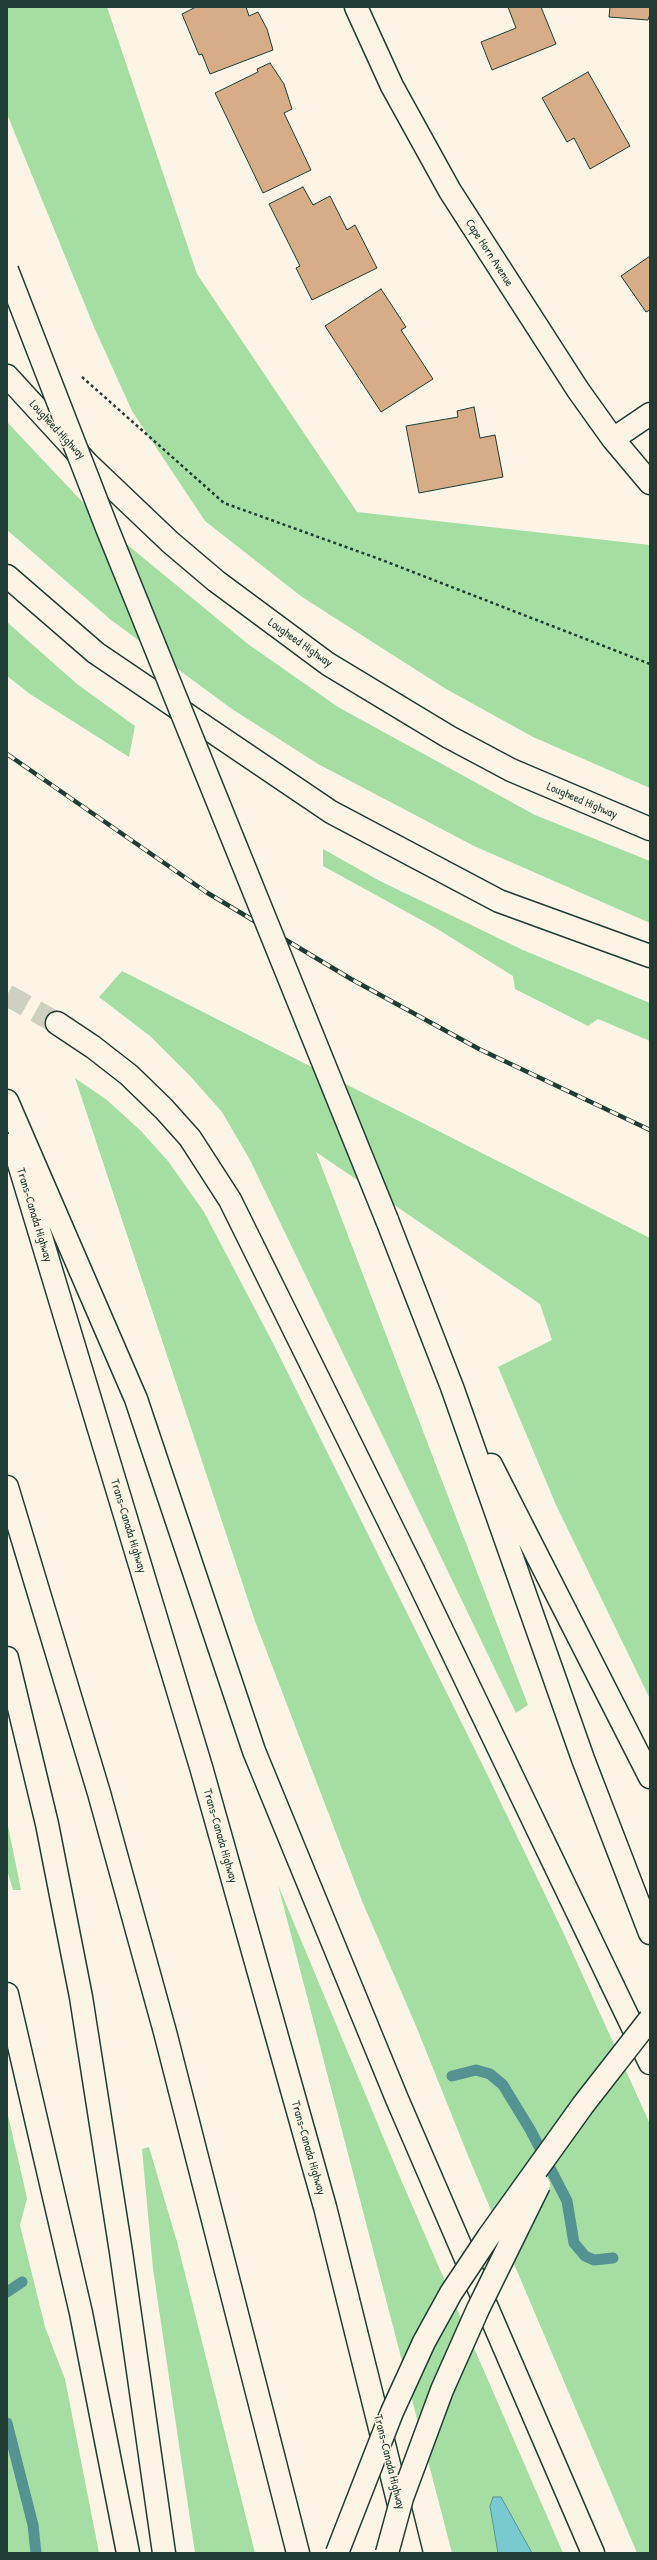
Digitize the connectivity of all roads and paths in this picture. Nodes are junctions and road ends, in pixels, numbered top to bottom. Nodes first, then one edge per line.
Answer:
1 (356, 7) edge
2 (7, 270) edge
3 (78, 373) dead end
4 (7, 376) edge
5 (650, 414) edge
6 (612, 439) junction
7 (650, 483) edge
8 (7, 576) edge
9 (650, 664) edge
10 (650, 829) edge
11 (650, 956) edge
12 (57, 1023) tunnel mouth
13 (7, 1101) edge
14 (7, 1126) edge
15 (452, 1387) junction
16 (7, 1487) edge
17 (7, 1658) edge
18 (650, 1777) edge
19 (650, 1933) edge
20 (7, 1994) edge
21 (650, 2019) edge
22 (650, 2063) edge
23 (583, 2105) junction
24 (128, 2553) edge
25 (164, 2553) edge
26 (298, 2553) edge
27 (338, 2553) edge
28 (386, 2553) edge
29 (411, 2553) edge
30 (593, 2553) edge

1 - 6 main road, Cape Horn Avenue
2 - 15 main road, bridge
3 - 9 path
4 - 10 main road, Lougheed Highway
5 - 6 main road
6 - 7 main road, Cape Horn Avenue
8 - 11 main road
12 - 22 main road
13 - 30 main road
14 - 29 main road, Trans-Canada Highway
15 - 18 main road
15 - 19 main road
16 - 26 main road
17 - 25 main road
20 - 24 main road
21 - 23 main road, bridge
23 - 27 main road, bridge
23 - 28 main road, bridge

